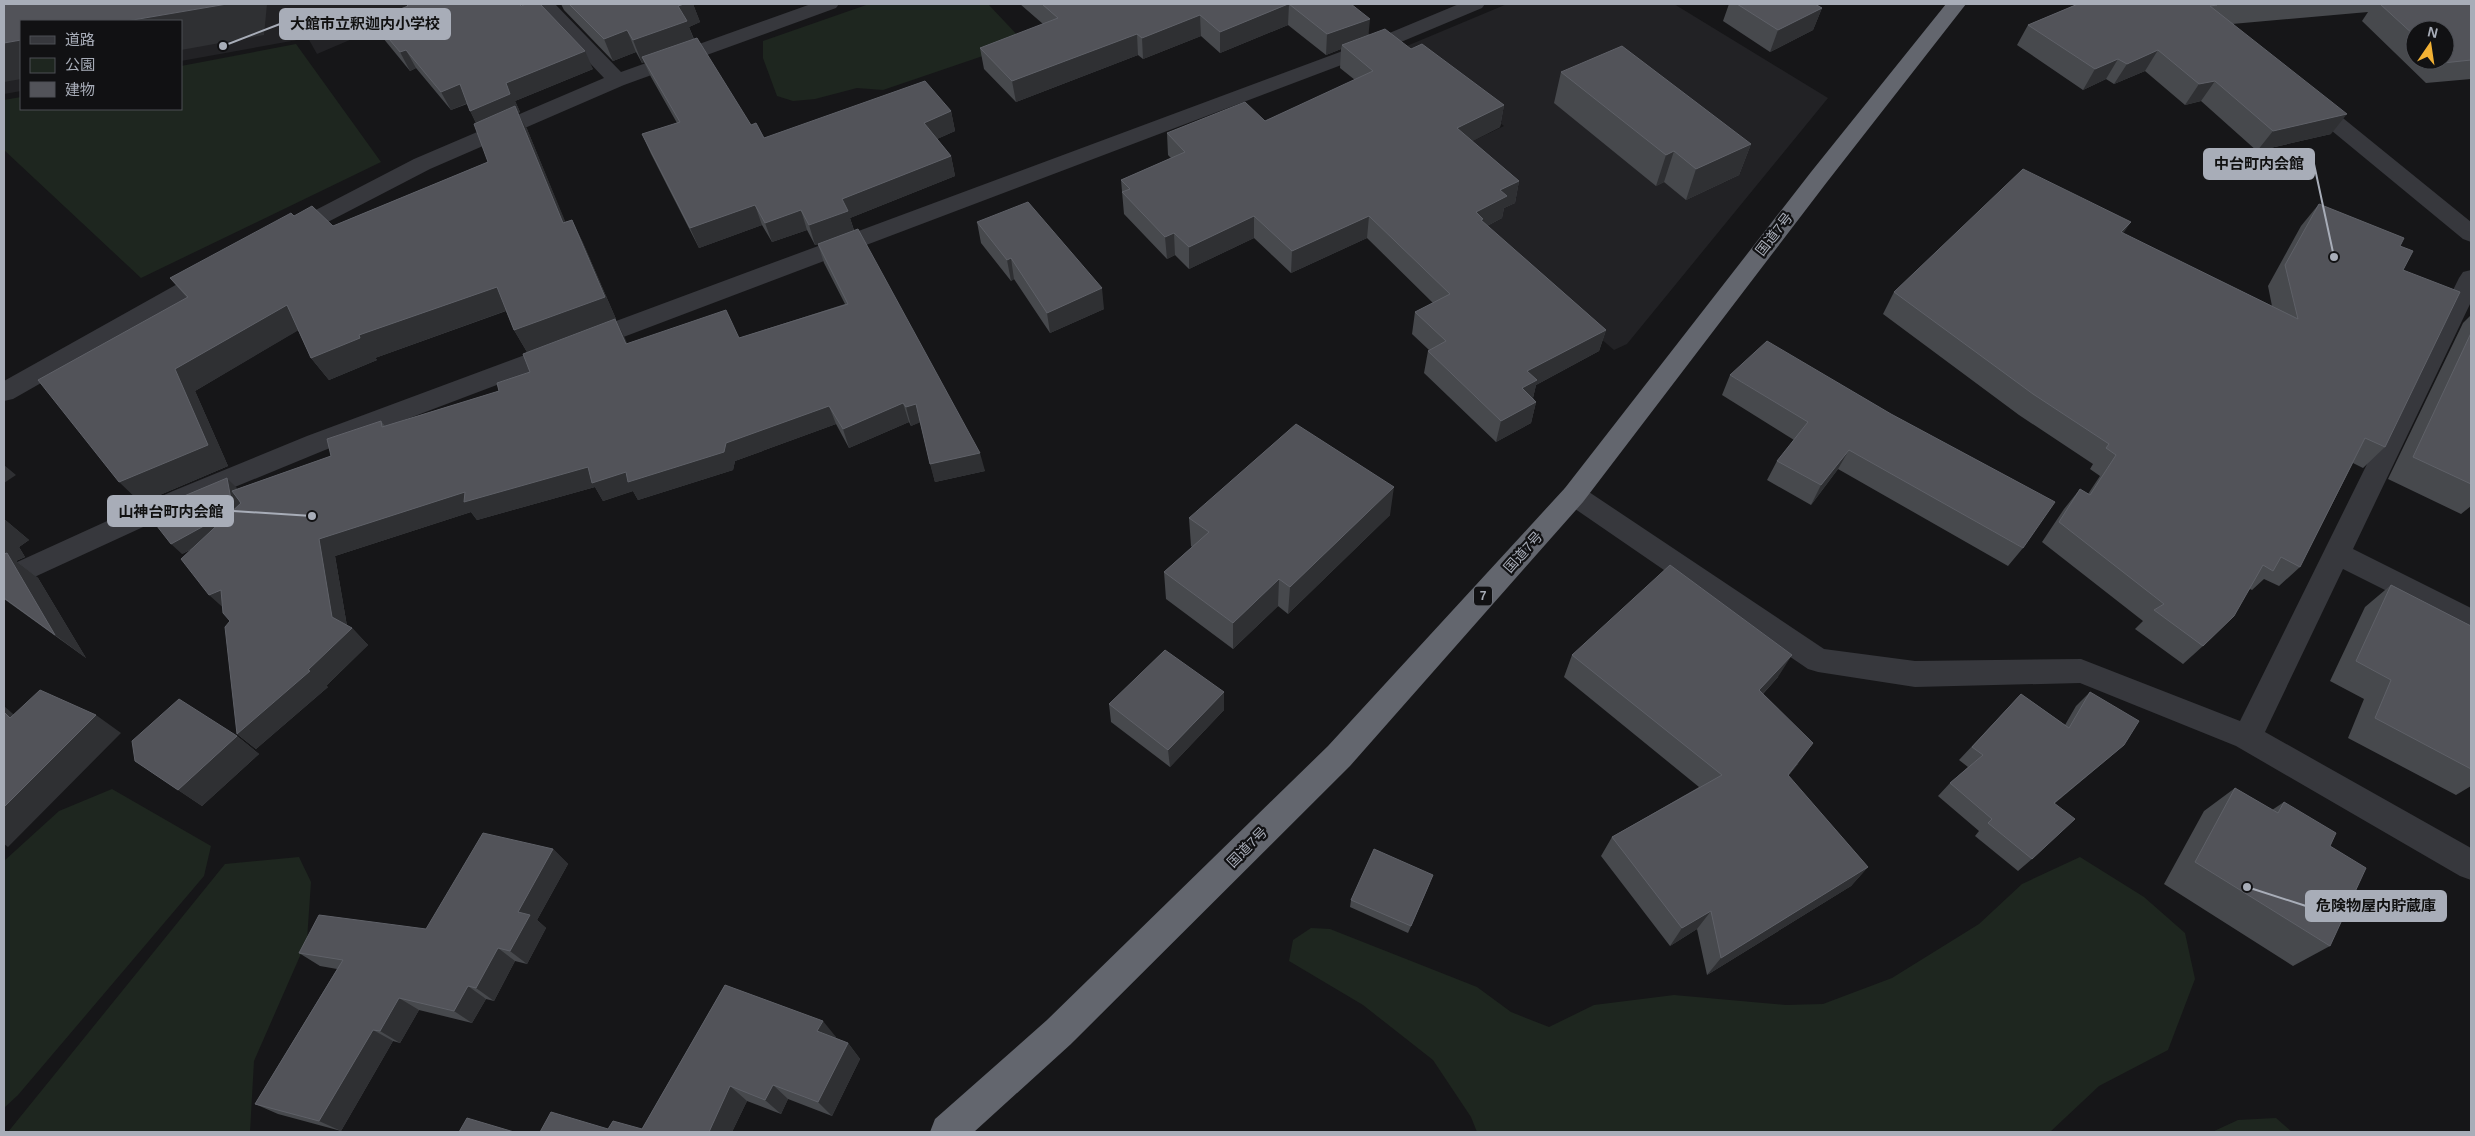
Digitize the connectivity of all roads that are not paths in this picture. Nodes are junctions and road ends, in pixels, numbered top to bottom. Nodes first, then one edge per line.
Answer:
1 (544, 4) edge
2 (829, 4) edge
3 (1475, 4) edge
4 (1956, 4) edge
5 (804, 7) edge
6 (617, 80) junction
7 (2297, 91) edge
8 (2471, 234) edge
9 (274, 240) edge
10 (232, 264) edge
11 (2471, 278) edge
12 (4, 392) edge
13 (1574, 495) junction
14 (2338, 554) junction
15 (4, 580) edge
16 (2471, 621) edge
17 (2247, 737) junction
18 (2471, 865) edge
19 (948, 1132) edge

1 - 6 street
2 - 5 street
3 - 15 street
4 - 13 highway, 国道7号 / 7
5 - 6 street
6 - 9 street
7 - 8 street
10 - 12 street
11 - 14 street
13 - 17 street
13 - 19 highway, 国道7号 / 7
14 - 16 street
14 - 17 street
17 - 18 street

